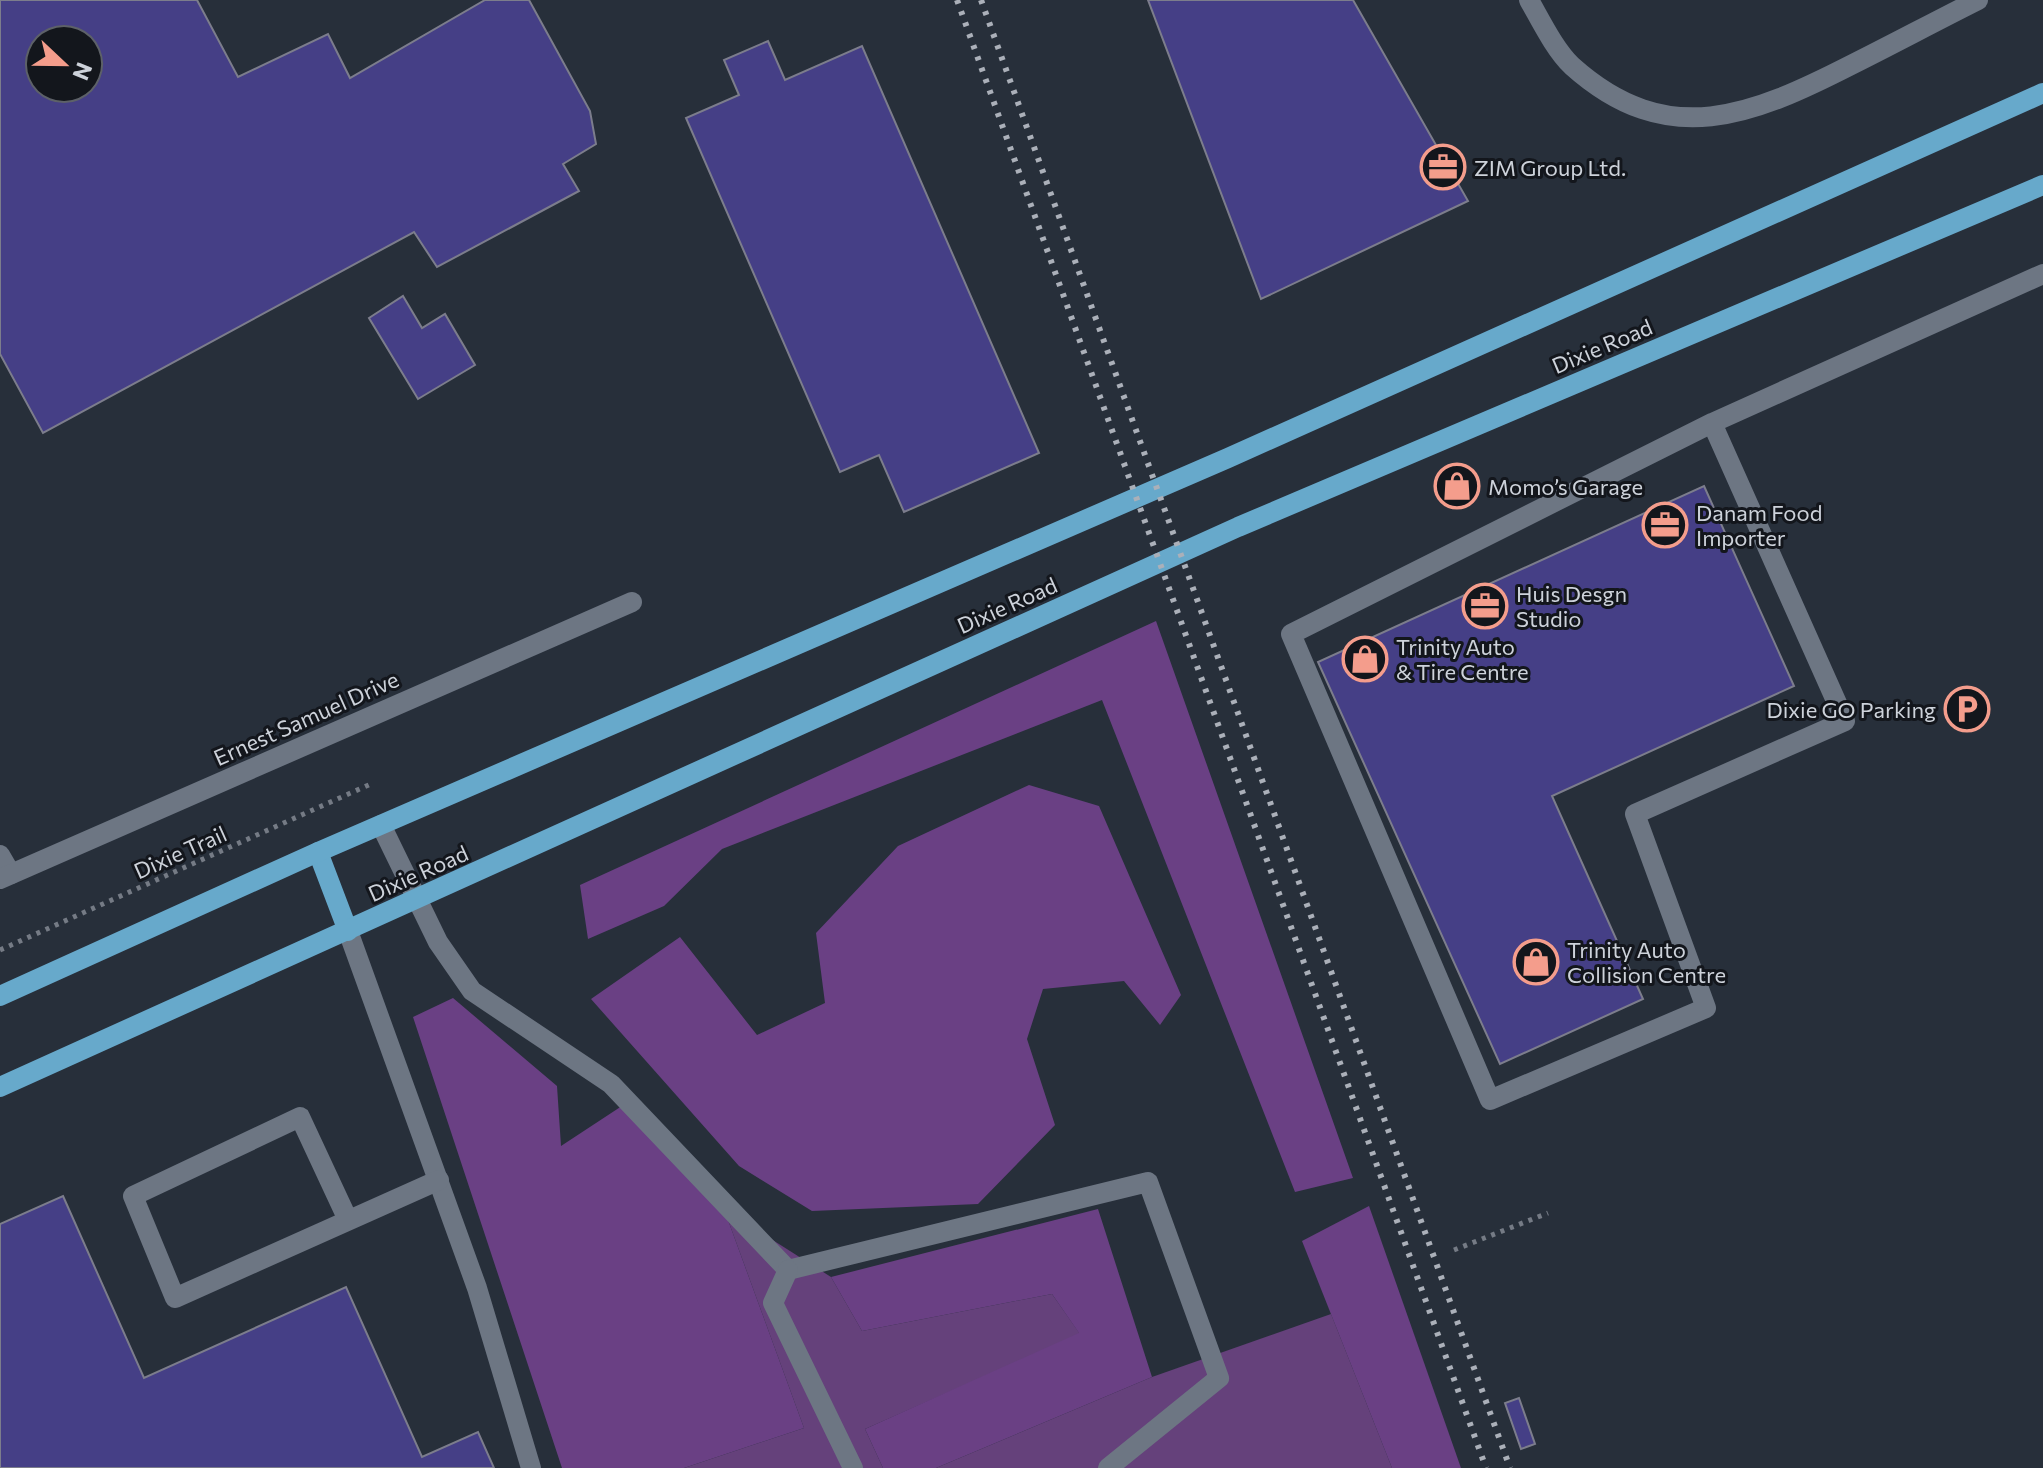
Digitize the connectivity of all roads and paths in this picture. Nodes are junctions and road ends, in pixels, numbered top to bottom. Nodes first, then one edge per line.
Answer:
1 (1529, 0) edge
2 (1978, 0) edge
3 (2043, 93) edge
4 (2043, 185) edge
5 (2043, 274) edge
6 (1712, 423) junction
7 (632, 602) dead end
8 (373, 783) dead end
9 (381, 825) junction
10 (318, 852) junction
11 (0, 855) edge
12 (5, 876) edge
13 (415, 901) junction
14 (348, 931) junction
15 (0, 950) edge
16 (0, 996) edge
17 (0, 1087) edge
18 (439, 1180) junction
19 (1548, 1213) dead end
20 (348, 1220) junction
21 (1454, 1250) dead end
22 (788, 1270) junction
23 (531, 1468) edge
24 (853, 1468) edge
25 (1108, 1468) edge

1 - 2 street
3 - 9 main road
4 - 13 main road, Dixie Road
5 - 6 street
6 - 6 street
7 - 12 street, Ernest Samuel Drive
8 - 15 path, Dixie Trail
9 - 10 main road
9 - 13 street
10 - 14 main road
10 - 16 main road
11 - 12 street
13 - 14 main road, Dixie Road
13 - 22 street
14 - 17 main road, Dixie Road
14 - 18 street
18 - 20 street
18 - 23 street
19 - 21 path
20 - 20 street
22 - 24 street
22 - 25 street

